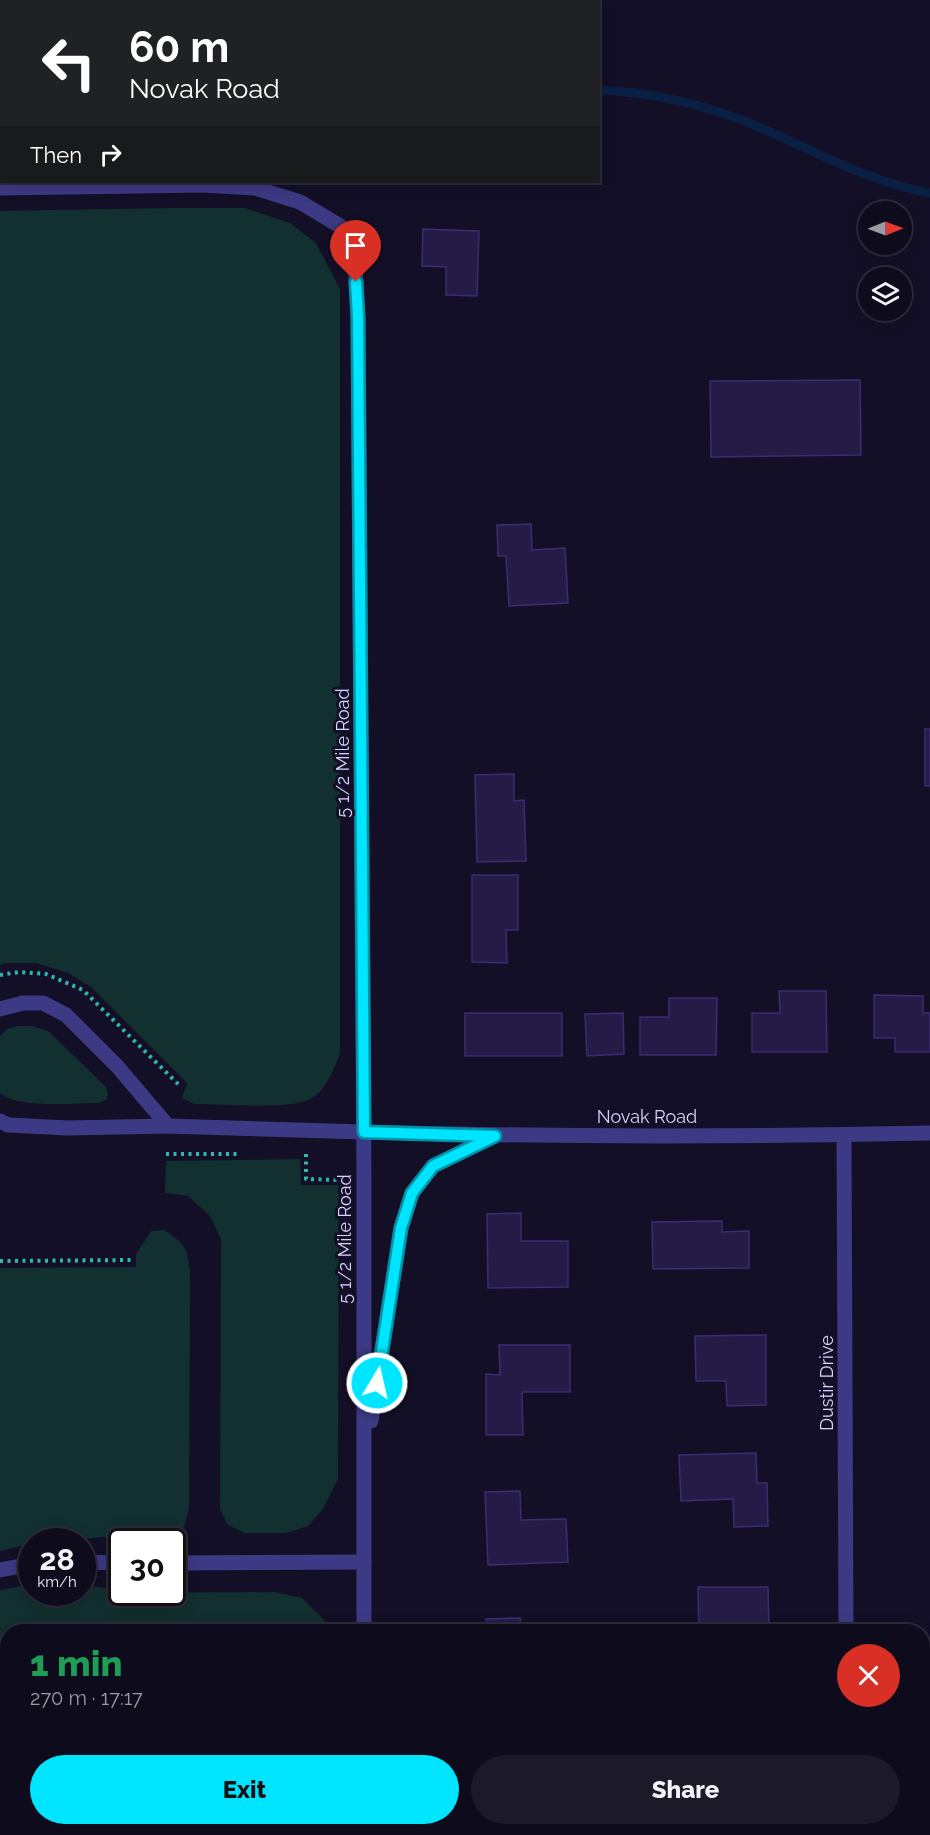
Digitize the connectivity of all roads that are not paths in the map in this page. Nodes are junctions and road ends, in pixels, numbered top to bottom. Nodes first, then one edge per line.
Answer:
1 (0, 188) edge
2 (0, 1009) edge
3 (0, 1121) edge
4 (168, 1126) junction
5 (364, 1132) junction
6 (930, 1133) edge
7 (844, 1135) junction
8 (495, 1136) junction
9 (363, 1468) junction
10 (364, 1562) junction
11 (186, 1563) edge
12 (18, 1567) edge
13 (0, 1570) edge
14 (364, 1624) edge
15 (846, 1624) edge

1 - 5 street, 5 1/2 Mile Road
2 - 4 street
3 - 4 street, Novak Road
4 - 5 street, Novak Road
5 - 8 street, Novak Road
5 - 9 street, 5 1/2 Mile Road
6 - 7 street, Novak Road
7 - 8 street, Novak Road
7 - 15 street, Dustir Drive
8 - 9 street
9 - 10 street, 5 1/2 Mile Road
10 - 11 street
10 - 14 street, 5 1/2 Mile Road
12 - 13 street

